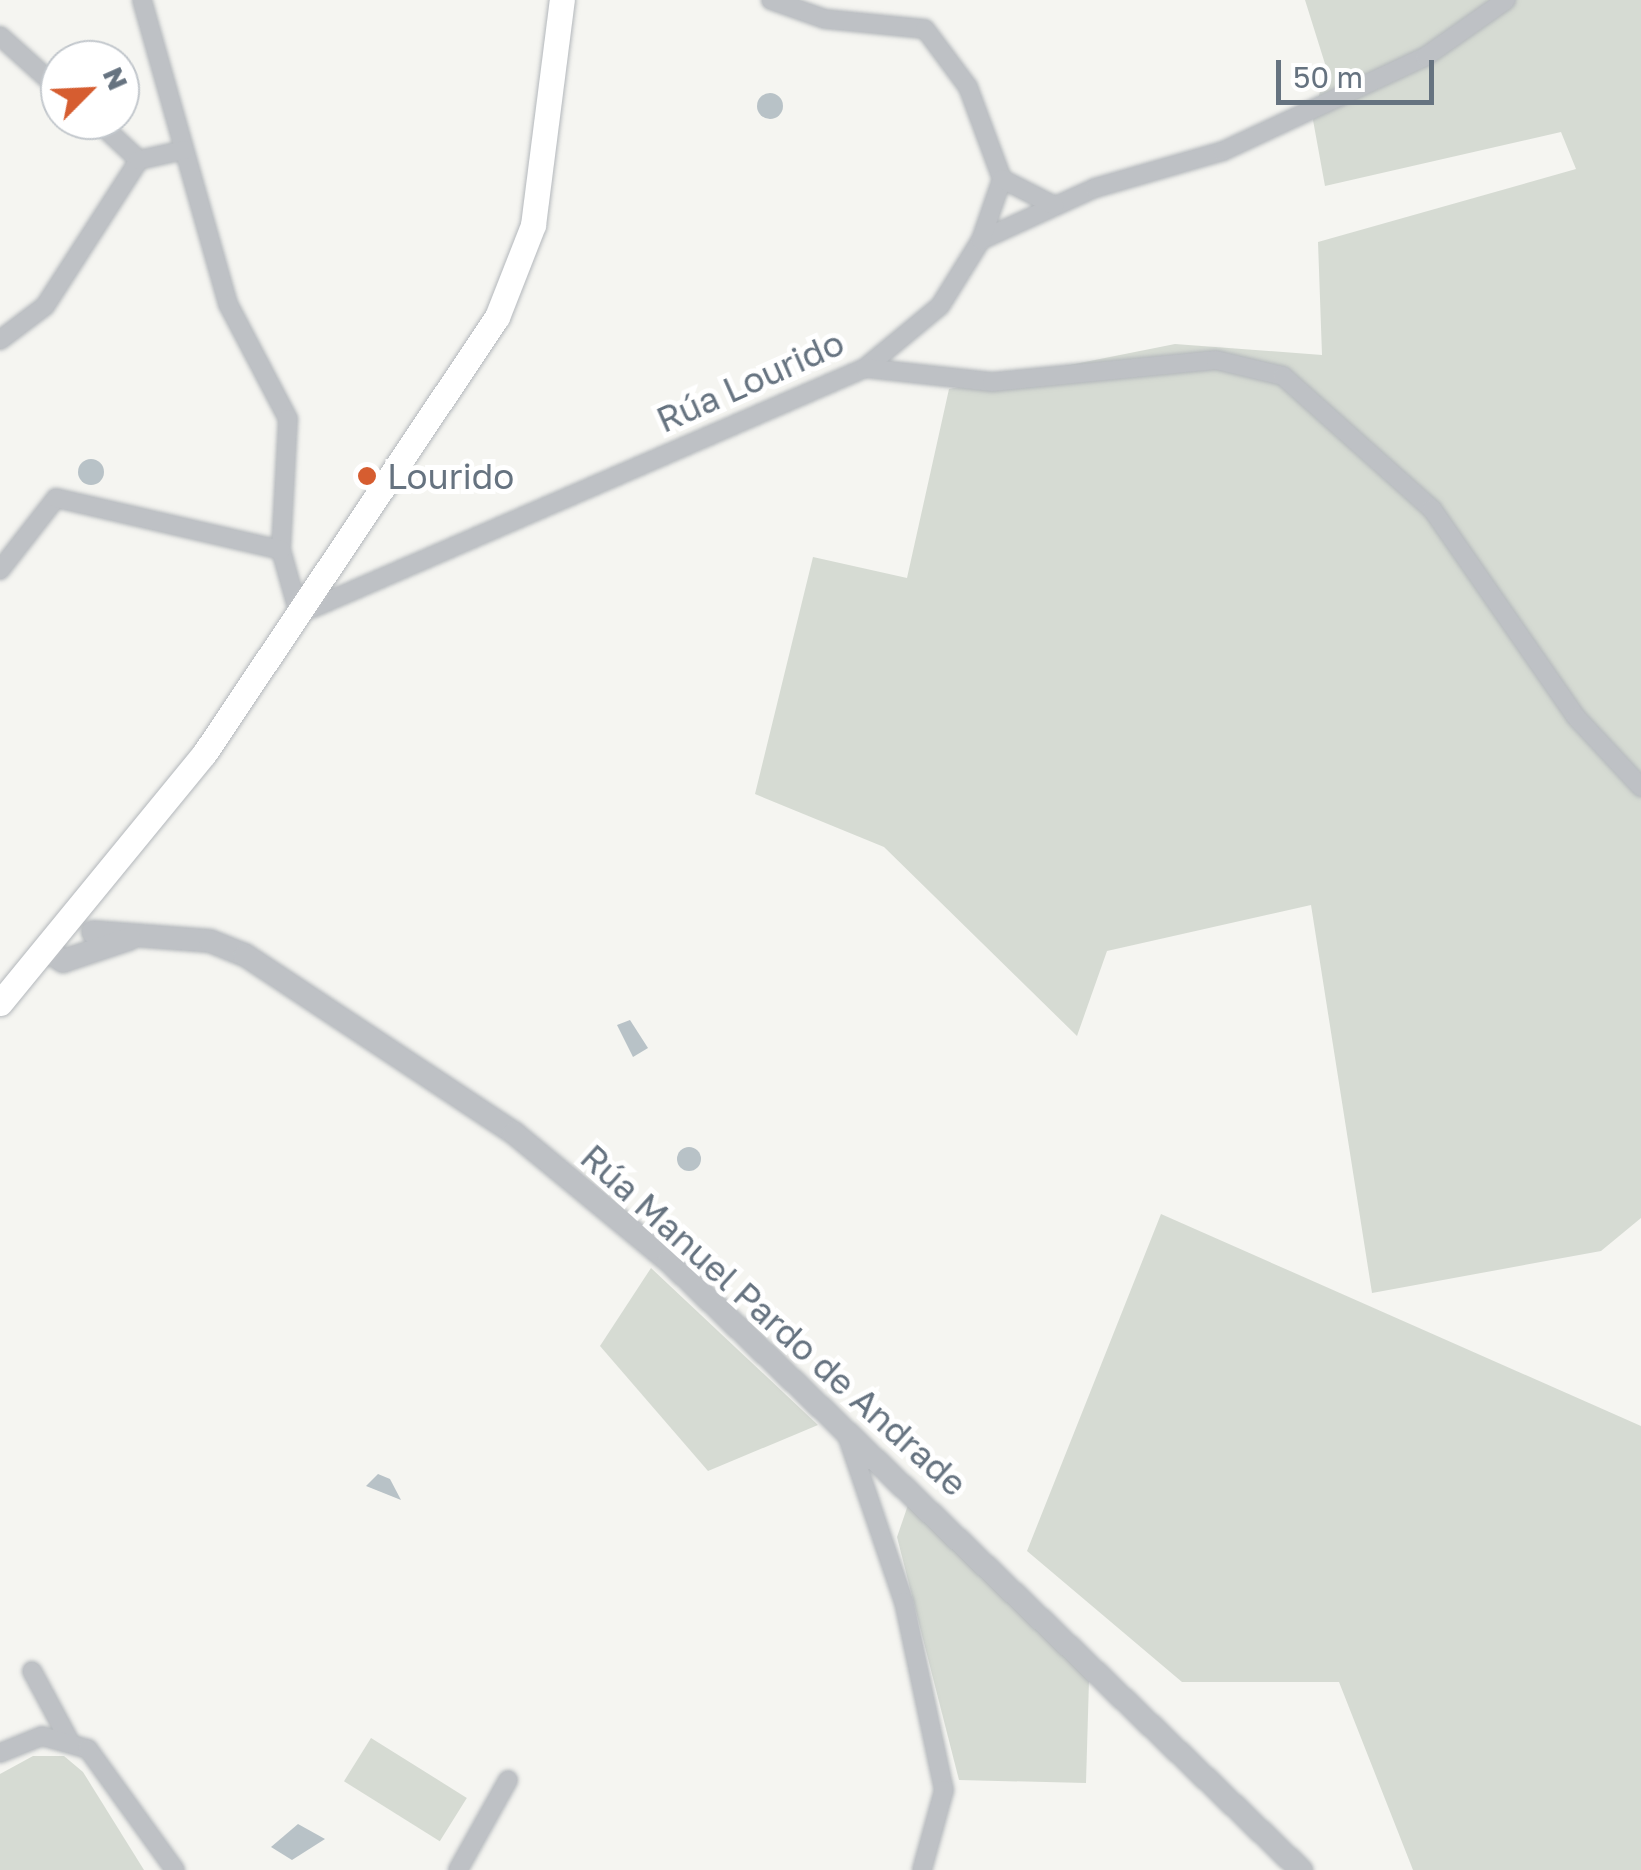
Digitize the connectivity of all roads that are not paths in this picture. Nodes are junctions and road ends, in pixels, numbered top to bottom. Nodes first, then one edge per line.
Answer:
1 (142, 0) edge
2 (562, 0) edge
3 (772, 0) edge
4 (1506, 0) edge
5 (0, 36) edge
6 (40, 72) edge
7 (118, 140) edge
8 (184, 150) junction
9 (139, 160) junction
10 (1002, 179) junction
11 (1055, 206) junction
12 (981, 240) junction
13 (0, 340) edge
14 (865, 368) junction
15 (281, 550) junction
16 (0, 570) edge
17 (300, 614) junction
18 (1641, 787) edge
19 (84, 923) junction
20 (129, 939) junction
21 (45, 949) junction
22 (82, 958) junction
23 (0, 1004) edge
24 (844, 1426) junction
25 (32, 1671) dead end
26 (68, 1738) junction
27 (0, 1753) edge
28 (508, 1780) dead end
29 (178, 1868) edge
30 (458, 1870) edge
31 (922, 1870) edge
32 (1301, 1870) edge

1 - 8 street
2 - 17 main road
3 - 10 street
4 - 11 street
5 - 6 street
7 - 9 street
8 - 9 street
8 - 15 street
9 - 13 street
10 - 11 street
10 - 12 street, Rúa Lourido
11 - 12 street
12 - 14 street, Rúa Lourido
14 - 17 street, Rúa Lourido
14 - 18 street
15 - 16 street
15 - 17 street
17 - 19 main road
19 - 20 street, Rúa Manuel Pardo de Andrade
19 - 21 main road
19 - 22 street
20 - 22 street, Rúa Manuel Pardo de Andrade
20 - 24 street, Rúa Manuel Pardo de Andrade
21 - 22 street
21 - 23 main road
24 - 31 street
24 - 32 street, Rúa Manuel Pardo de Andrade
25 - 26 street
26 - 27 street
26 - 29 street
28 - 30 street

